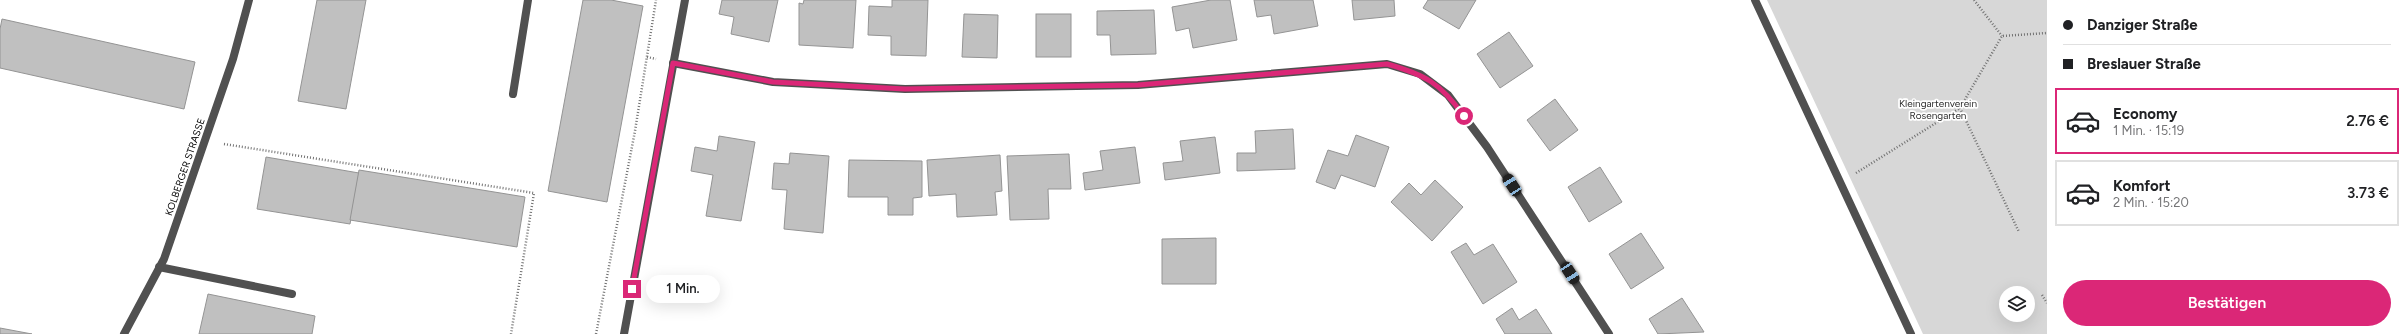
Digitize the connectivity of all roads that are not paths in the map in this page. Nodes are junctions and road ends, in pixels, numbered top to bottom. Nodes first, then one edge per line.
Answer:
1 (249, 0) edge
2 (528, 0) edge
3 (684, 0) edge
4 (1755, 0) edge
5 (673, 63) junction
6 (513, 94) dead end
7 (159, 267) junction
8 (292, 294) dead end
9 (124, 334) edge
10 (624, 334) edge
11 (1609, 334) edge
12 (1911, 334) edge

1 - 7 street, KOLBERGER STRASSE
2 - 6 street
3 - 5 street
4 - 12 street
5 - 10 street
5 - 11 street
7 - 8 street
7 - 9 street, KOLBERGER STRASSE

